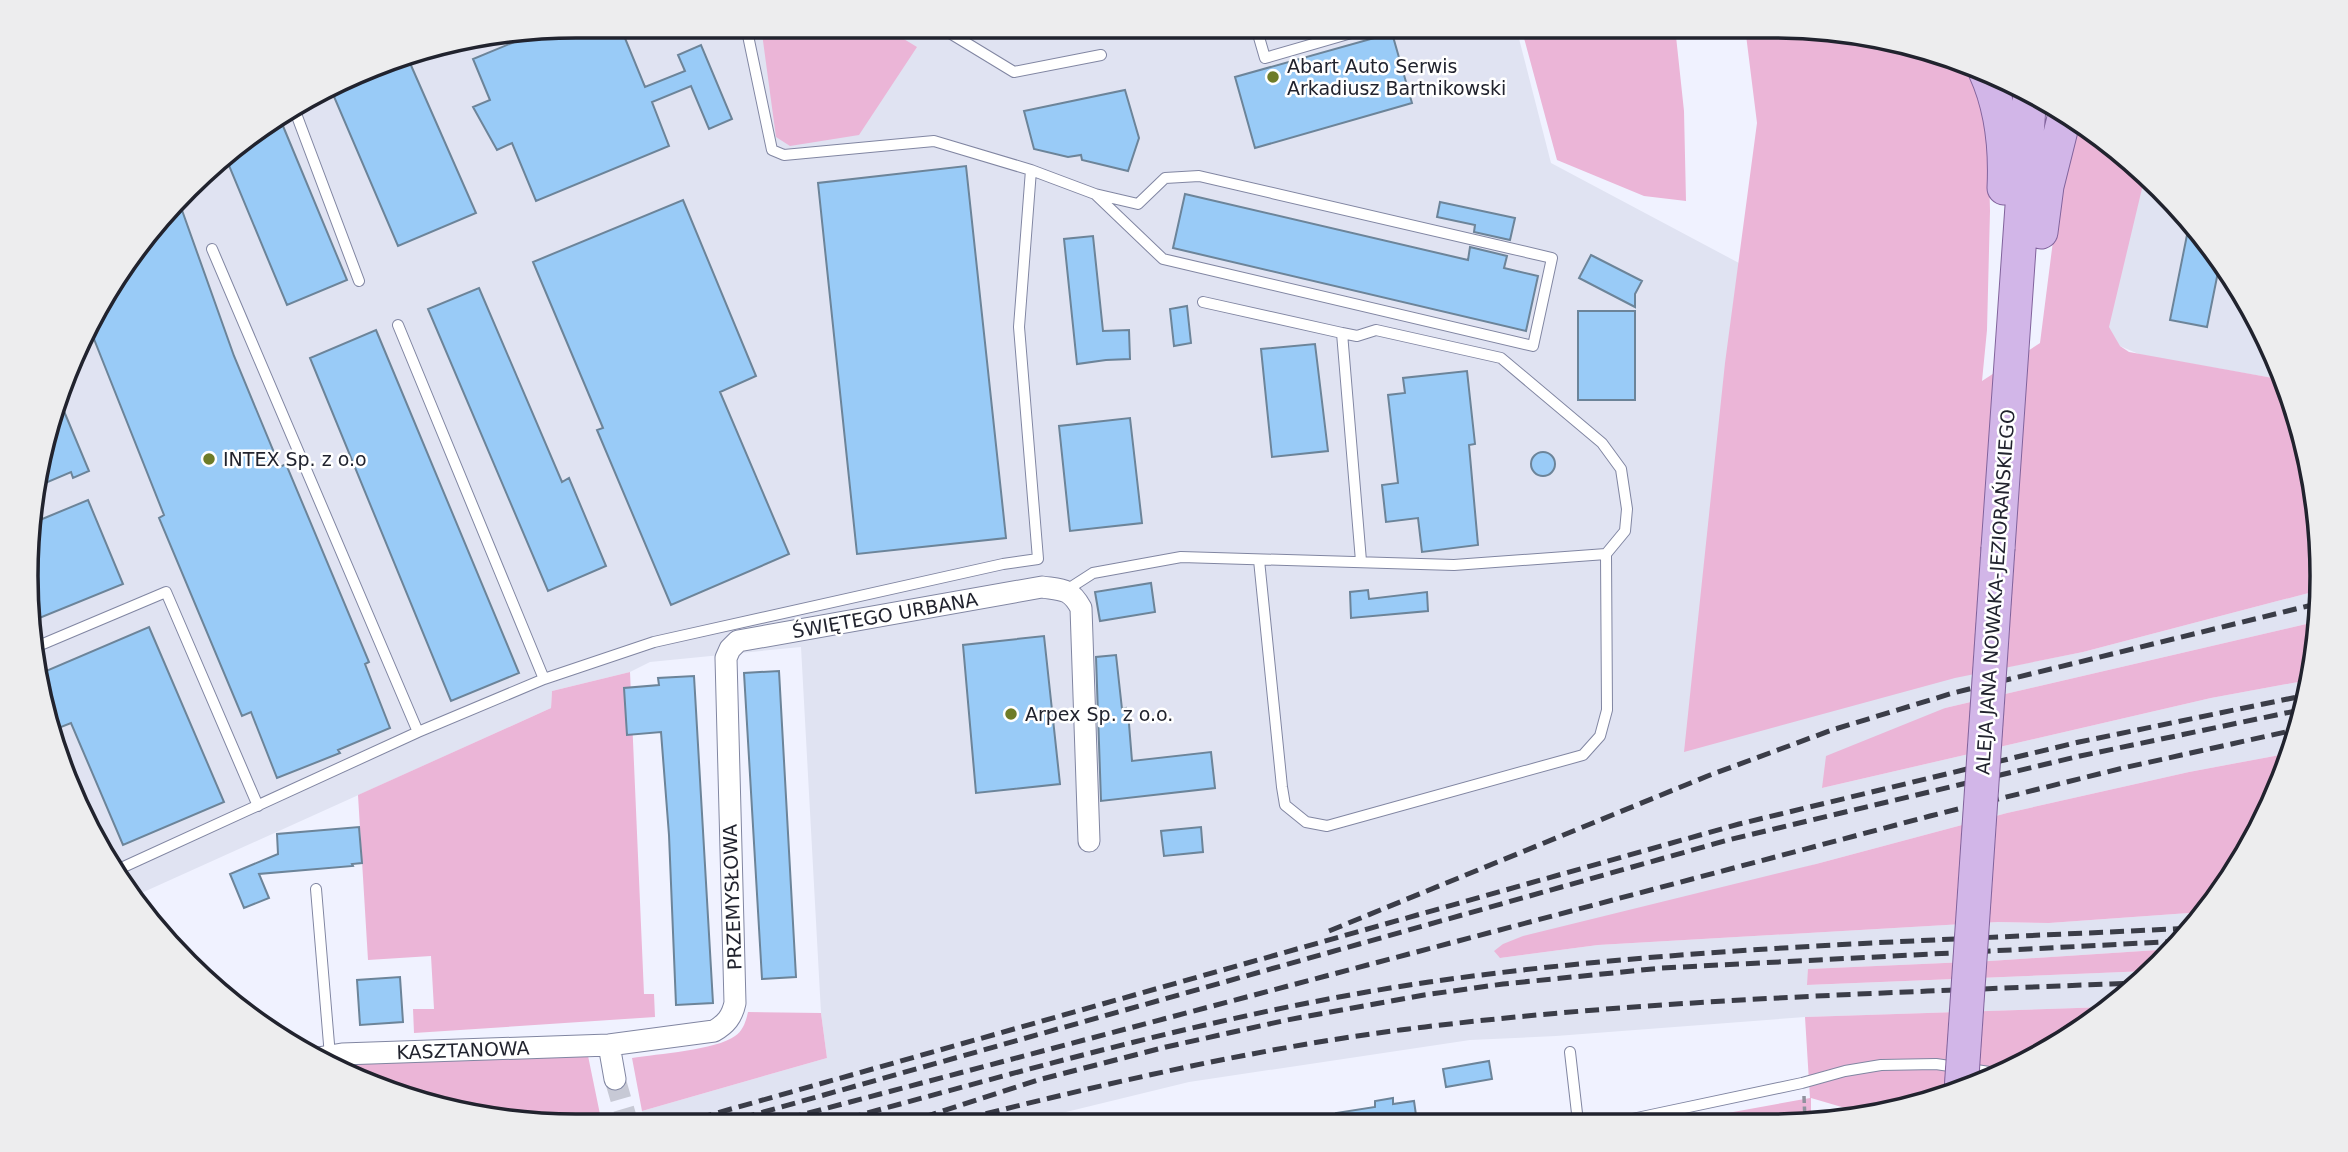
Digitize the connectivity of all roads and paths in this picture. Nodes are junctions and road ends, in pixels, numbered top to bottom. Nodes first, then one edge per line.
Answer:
1 (749, 38) edge
2 (958, 38) edge
3 (1259, 38) edge
4 (1334, 38) edge
5 (1101, 55) dead end
6 (1991, 85) edge
7 (2028, 104) edge
8 (297, 117) edge
9 (2063, 124) edge
10 (1031, 170) junction
11 (1096, 194) junction
12 (212, 249) dead end
13 (359, 281) dead end
14 (1203, 302) dead end
15 (398, 326) dead end
16 (1342, 332) junction
17 (2012, 354) junction
18 (1606, 554) junction
19 (1259, 560) junction
20 (1361, 561) junction
21 (1065, 591) junction
22 (43, 644) edge
23 (730, 649) joint
24 (544, 679) junction
25 (418, 732) junction
26 (258, 806) junction
27 (1089, 841) dead end
28 (124, 867) edge
29 (316, 889) dead end
30 (608, 1045) junction
31 (324, 1050) edge
32 (1570, 1052) dead end
33 (335, 1057) edge
34 (1982, 1071) edge
35 (615, 1079) tunnel mouth
36 (1962, 1079) edge
37 (1802, 1083) junction
38 (1804, 1112) edge
39 (1577, 1114) edge
40 (1656, 1114) edge

1 - 10 lane
2 - 5 lane
3 - 4 lane
6 - 17 main road
7 - 17 main road, ALEJA JANA NOWAKA-JEZIORAŃSKIEGO
8 - 13 lane
9 - 17 main road
10 - 11 lane
10 - 24 lane
11 - 11 lane
12 - 25 lane
14 - 16 lane
15 - 24 lane
16 - 18 lane
16 - 20 lane
17 - 36 main road, ALEJA JANA NOWAKA-JEZIORAŃSKIEGO, bridge
18 - 19 lane
18 - 20 lane
19 - 20 lane
19 - 21 lane
21 - 23 street, ŚWIĘTEGO URBANA
21 - 27 street
22 - 26 lane
23 - 30 street, PRZEMYSŁOWA
24 - 25 lane
25 - 26 lane
26 - 28 lane
29 - 31 lane
30 - 33 street, KASZTANOWA
30 - 35 street
32 - 39 lane
34 - 37 lane
37 - 38 path
37 - 40 lane

